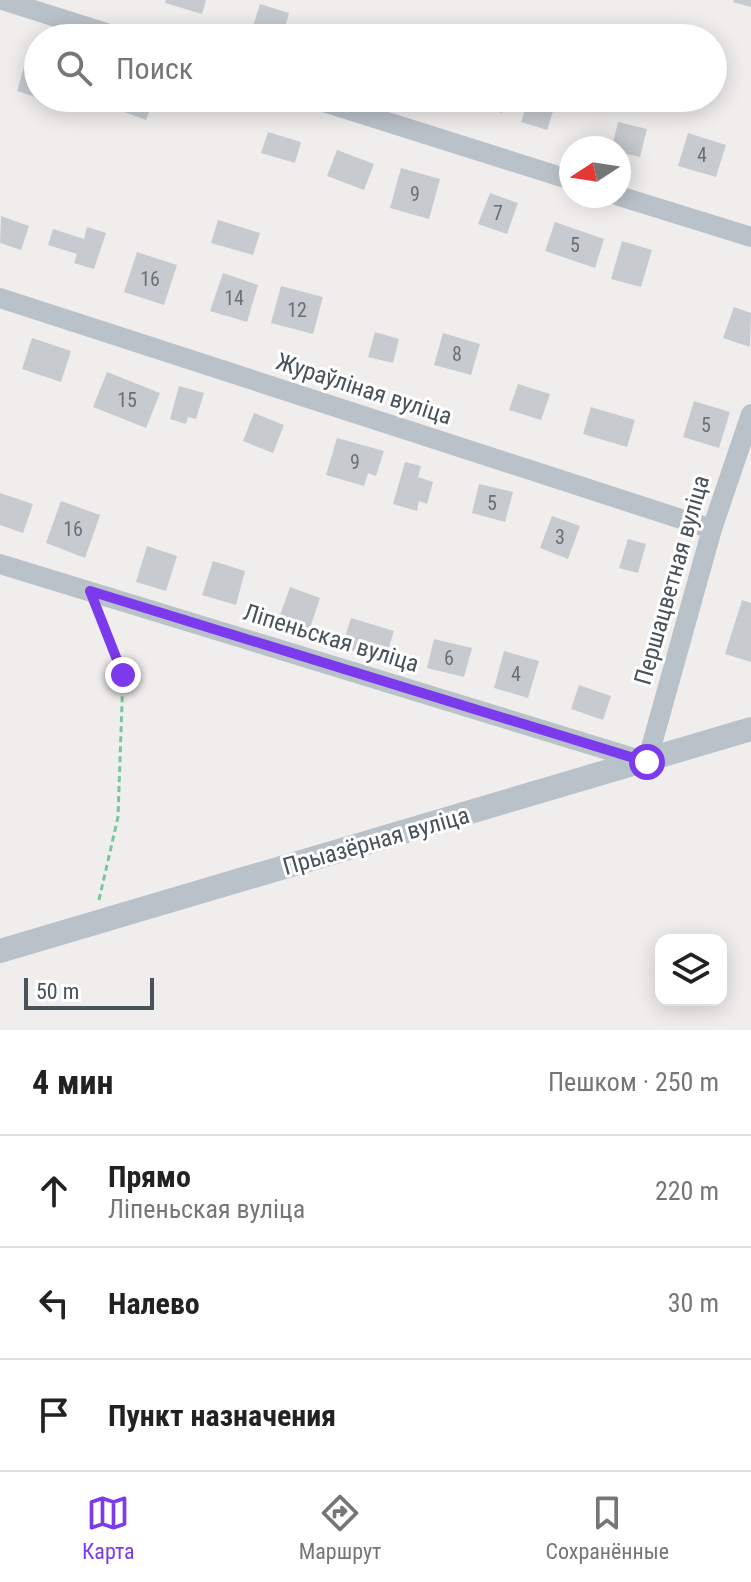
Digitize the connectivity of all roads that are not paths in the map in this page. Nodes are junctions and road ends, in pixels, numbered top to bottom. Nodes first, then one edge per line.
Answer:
1 (2, 0) edge
2 (78, 24) edge
3 (355, 112) edge
4 (559, 176) edge
5 (631, 200) edge
6 (751, 237) edge
7 (0, 298) edge
8 (751, 414) edge
9 (712, 529) junction
10 (0, 564) edge
11 (751, 729) edge
12 (647, 762) junction
13 (0, 951) edge

1 - 2 street
3 - 4 street
5 - 6 street
7 - 9 street, Жураўліная вуліца
8 - 9 street, Першацветная вуліца
9 - 12 street, Першацветная вуліца
10 - 12 street, Ліпеньская вуліца
11 - 12 street, Прыазёрная вуліца
12 - 13 street, Прыазёрная вуліца

